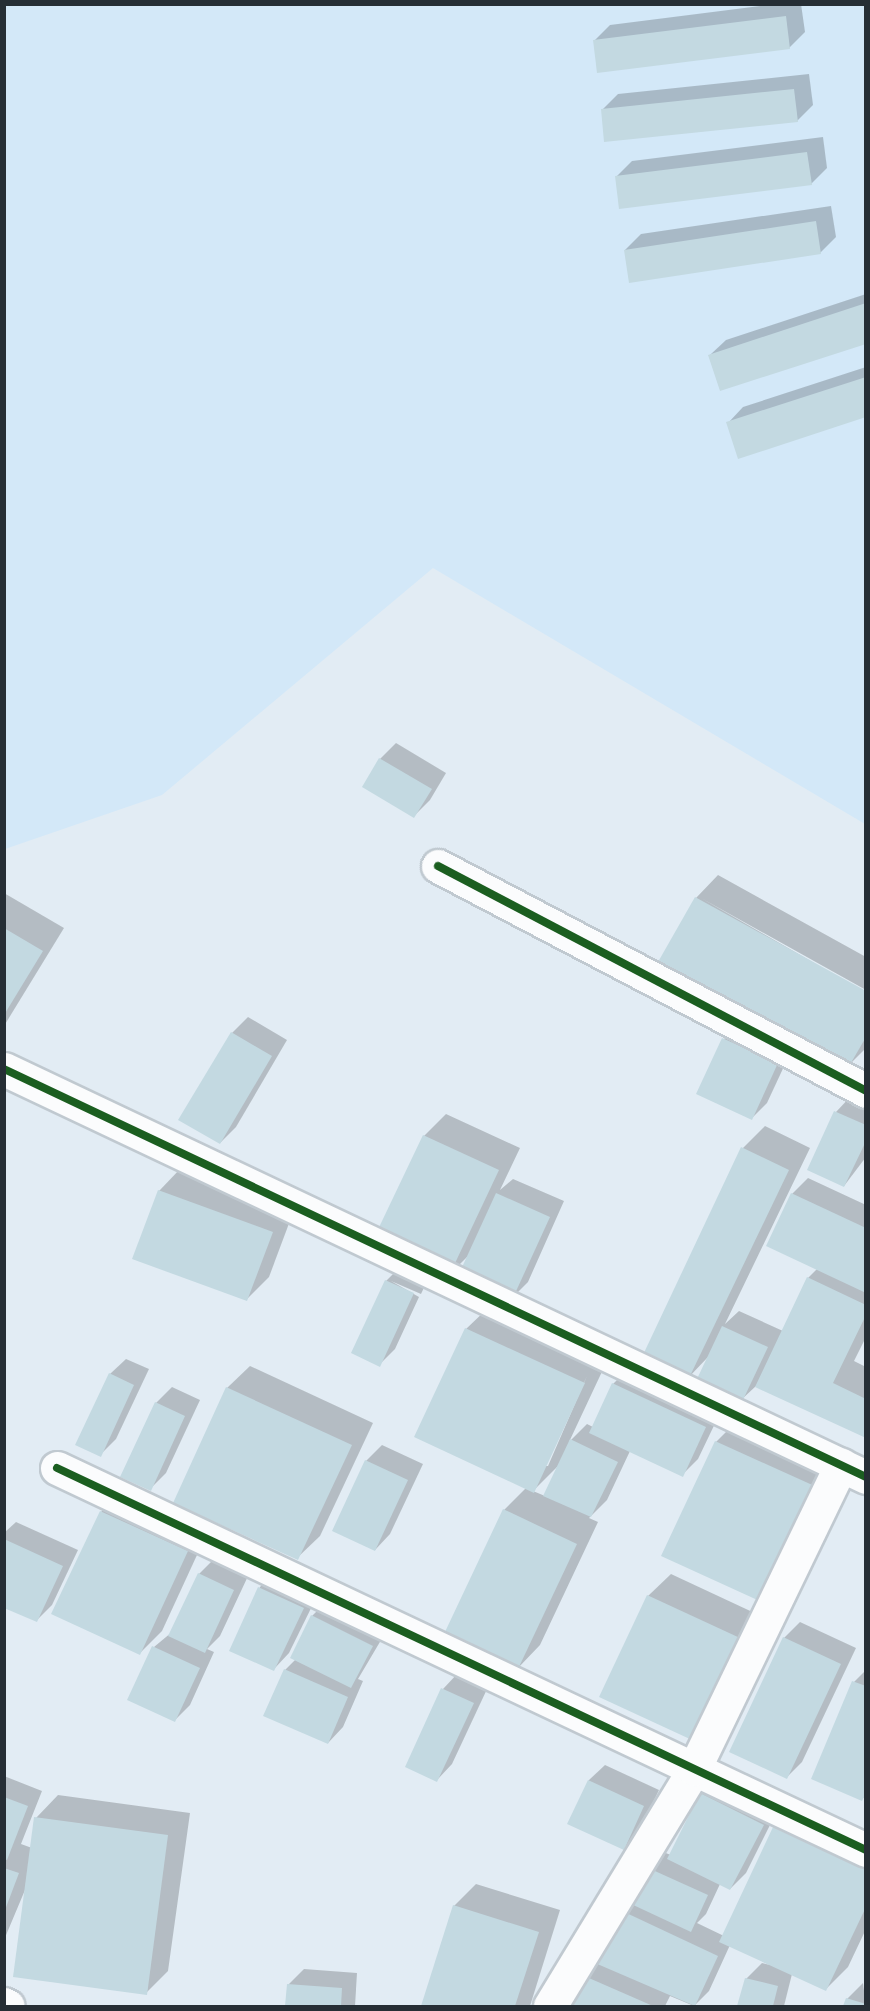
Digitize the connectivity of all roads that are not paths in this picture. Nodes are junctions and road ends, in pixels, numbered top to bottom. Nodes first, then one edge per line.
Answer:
1 (438, 866) dead end
2 (4, 1069) edge
3 (866, 1091) edge
4 (57, 1468) dead end
5 (853, 1471) edge
6 (694, 1769) junction
7 (866, 1850) edge
8 (550, 2007) edge

1 - 3 street
2 - 5 street
4 - 6 street
5 - 6 street
6 - 7 street
6 - 8 street

